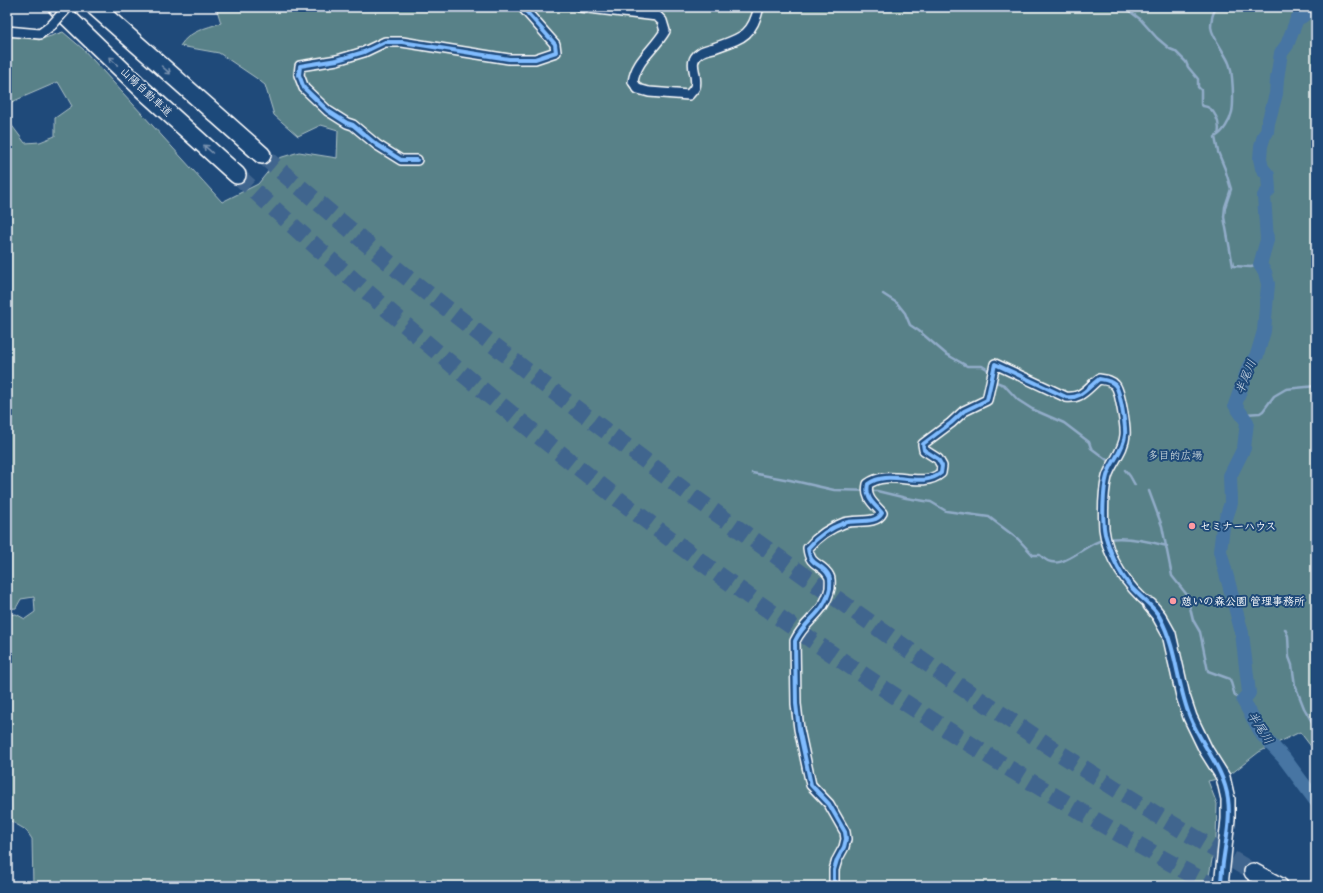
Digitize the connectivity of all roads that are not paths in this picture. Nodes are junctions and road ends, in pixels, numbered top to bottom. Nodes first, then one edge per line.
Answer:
1 (57, 7) edge
2 (68, 7) edge
3 (95, 7) edge
4 (524, 7) edge
5 (580, 7) edge
6 (759, 7) edge
7 (7, 31) edge
8 (262, 154) tunnel mouth
9 (417, 160) dead end
10 (237, 175) tunnel mouth
11 (1150, 605) joint
12 (1253, 872) tunnel mouth
13 (834, 886) edge
14 (1221, 886) edge
15 (1279, 886) edge

10 -> 1 highway, 山陽自動車道
2 - 7 street, bridge
3 -> 8 highway
4 - 9 street
5 - 6 street
11 - 13 street
11 - 14 street
12 - 15 highway

